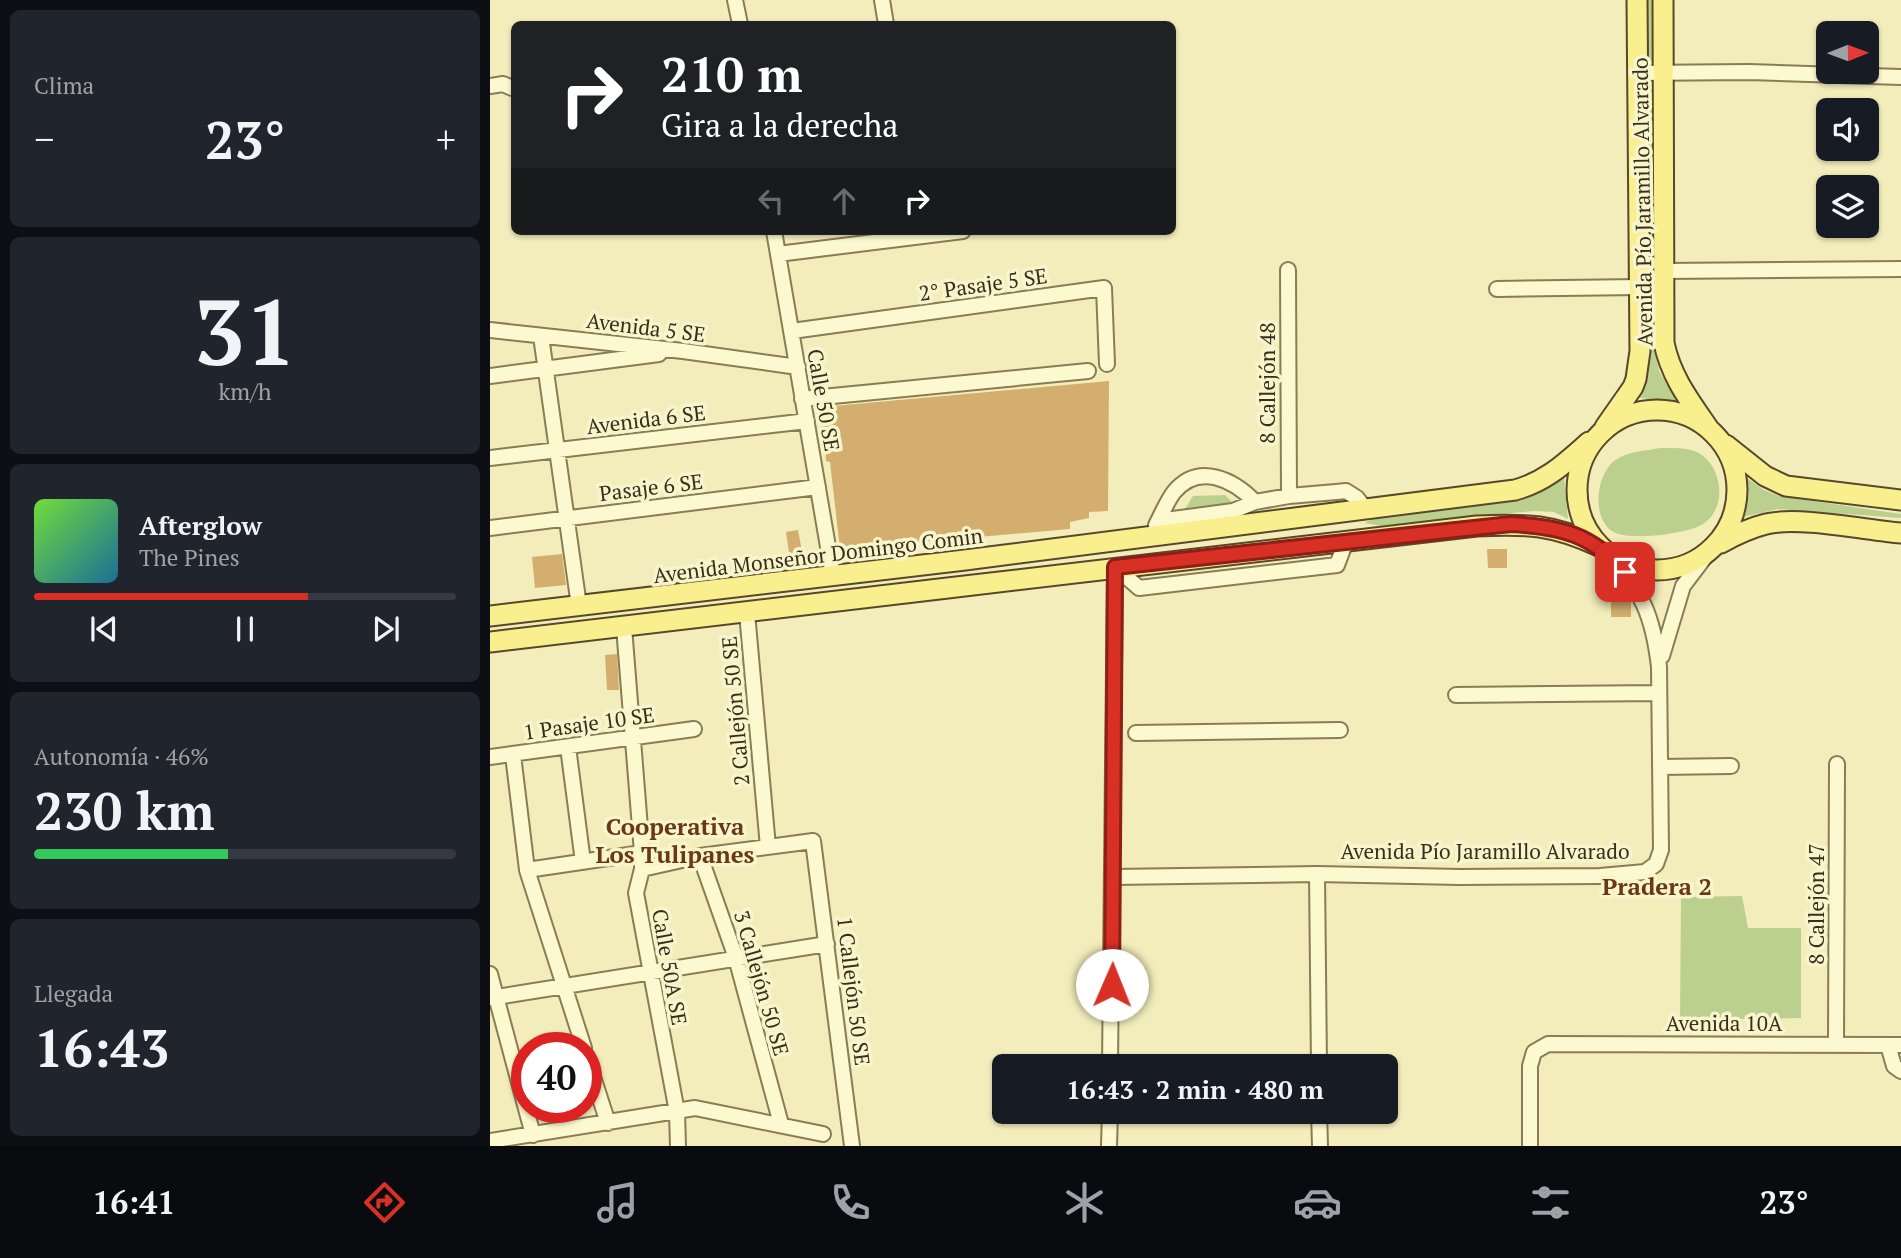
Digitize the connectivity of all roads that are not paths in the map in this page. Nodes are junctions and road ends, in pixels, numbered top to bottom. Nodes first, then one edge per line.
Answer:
1 (735, 0) edge
2 (882, 0) edge
3 (1637, 0) edge
4 (1663, 0) edge
5 (739, 21) edge
6 (886, 21) edge
7 (1637, 73) junction
8 (1663, 73) junction
9 (1901, 77) edge
10 (490, 86) edge
11 (511, 87) edge
12 (776, 235) edge
13 (931, 235) edge
14 (778, 254) junction
15 (1901, 269) edge
16 (1287, 271) dead end
17 (1664, 271) junction
18 (1639, 287) junction
19 (1497, 289) dead end
20 (490, 330) edge
21 (792, 331) junction
22 (541, 336) junction
23 (682, 351) junction
24 (1107, 364) dead end
25 (798, 367) junction
26 (545, 369) junction
27 (1088, 371) dead end
28 (490, 376) edge
29 (802, 399) junction
30 (807, 421) junction
31 (1596, 435) junction
32 (1715, 437) junction
33 (557, 450) junction
34 (490, 458) edge
35 (818, 487) junction
36 (1289, 496) junction
37 (1901, 500) edge
38 (1255, 502) junction
39 (1365, 508) junction
40 (567, 518) junction
41 (490, 528) edge
42 (1154, 528) junction
43 (1901, 533) edge
44 (1712, 549) junction
45 (1604, 550) junction
46 (1115, 567) junction
47 (833, 576) junction
48 (579, 606) junction
49 (747, 613) junction
50 (490, 616) edge
51 (624, 627) junction
52 (490, 642) edge
53 (1659, 667) junction
54 (1659, 693) junction
55 (1456, 695) dead end
56 (694, 729) dead end
57 (1340, 730) dead end
58 (1136, 733) dead end
59 (633, 739) junction
60 (568, 747) junction
61 (513, 755) junction
62 (490, 758) edge
63 (1837, 764) dead end
64 (1731, 766) dead end
65 (1660, 767) junction
66 (768, 847) junction
67 (642, 853) junction
68 (700, 856) junction
69 (583, 862) junction
70 (642, 869) junction
71 (527, 870) junction
72 (1318, 874) junction
73 (1113, 877) junction
74 (827, 944) junction
75 (736, 958) junction
76 (649, 972) junction
77 (490, 974) edge
78 (564, 986) junction
79 (494, 998) edge
80 (579, 1032) edge
81 (1836, 1044) junction
82 (1895, 1045) edge
83 (1110, 1054) edge
84 (1319, 1054) edge
85 (1901, 1071) edge
86 (602, 1104) edge
87 (677, 1112) junction
88 (608, 1122) junction
89 (780, 1124) junction
90 (1110, 1124) edge
91 (1320, 1124) edge
92 (823, 1133) dead end
93 (533, 1135) junction
94 (490, 1142) edge
95 (678, 1146) edge
96 (852, 1146) edge
97 (1109, 1146) edge
98 (1320, 1146) edge
99 (1530, 1146) edge

1 - 5 street
2 - 6 street
3 - 7 main road, Avenida Pío Jaramillo Alvarado
4 - 8 main road, Avenida Pío Jaramillo Alvarado
7 - 8 street
7 - 18 main road, Avenida Pío Jaramillo Alvarado
8 - 9 street
8 - 17 main road, Avenida Pío Jaramillo Alvarado
10 - 11 street
12 - 14 street, Calle 50 SE
13 - 14 street
14 - 21 street, Calle 50 SE
15 - 17 street
16 - 36 street, 8 Callejón 48
17 - 32 main road, Avenida Pío Jaramillo Alvarado
18 - 19 street
18 - 31 main road, Avenida Pío Jaramillo Alvarado
20 - 22 street, Avenida 5 SE
21 - 24 street, 2° Pasaje 5 SE
21 - 25 street, Calle 50 SE
22 - 23 street, Avenida 5 SE
22 - 26 street
23 - 25 street, Avenida 5 SE
23 - 26 street
25 - 29 street, Calle 50 SE
26 - 28 street
26 - 33 street
27 - 29 street
29 - 30 street, Calle 50 SE
30 - 33 street, Avenida 6 SE
30 - 35 street, Calle 50 SE
31 - 32 main road
31 - 39 main road, Avenida Monseñor Domingo Comin
31 - 45 main road
32 - 37 main road
32 - 44 main road
33 - 34 street, Avenida 6 SE
33 - 40 street
35 - 40 street, Pasaje 6 SE
35 - 47 street, Calle 50 SE
36 - 38 street, Avenida Monseñor Domingo Comin
36 - 39 street, Avenida Monseñor Domingo Comin
38 - 42 street, Avenida Monseñor Domingo Comin
38 - 42 street
39 - 42 main road, Avenida Monseñor Domingo Comin
40 - 41 street, Pasaje 6 SE
40 - 48 street
42 - 47 main road, Avenida Monseñor Domingo Comin
43 - 44 main road
44 - 45 main road
44 - 53 street, Avenida Pío Jaramillo Alvarado
45 - 46 main road
45 - 53 street, Avenida Pío Jaramillo Alvarado
46 - 49 main road
46 - 73 street
47 - 48 main road, Avenida Monseñor Domingo Comin
48 - 50 main road, Avenida Monseñor Domingo Comin
49 - 51 main road
49 - 66 street, 2 Callejón 50 SE
51 - 52 main road
51 - 59 street, Calle 50A SE
53 - 54 street, Avenida Pío Jaramillo Alvarado
54 - 55 street
54 - 65 street, Avenida Pío Jaramillo Alvarado
56 - 59 street, 1 Pasaje 10 SE
57 - 58 street
59 - 60 street, 1 Pasaje 10 SE
59 - 67 street, Calle 50A SE
60 - 61 street, 1 Pasaje 10 SE
60 - 69 street
61 - 62 street, 1 Pasaje 10 SE
61 - 71 street
63 - 81 street, 8 Callejón 47
64 - 65 street
65 - 72 street, Avenida Pío Jaramillo Alvarado
66 - 68 street
66 - 74 street, 1 Callejón 50 SE
67 - 69 street
67 - 70 street, Calle 50A SE
68 - 70 street
68 - 75 street, 3 Callejón 50 SE
69 - 71 street
70 - 76 street, Calle 50A SE
71 - 78 street
72 - 73 street, Avenida Pío Jaramillo Alvarado
72 - 84 street
73 - 83 street
74 - 75 street
74 - 96 street, 1 Callejón 50 SE
75 - 76 street
75 - 89 street, 3 Callejón 50 SE
76 - 78 street
76 - 87 street, Calle 50A SE
77 - 79 street
78 - 79 street
78 - 80 street
79 - 93 street
81 - 82 street, Avenida 10A
81 - 99 street, Avenida 10A
82 - 85 street
86 - 88 street
87 - 88 street
87 - 89 street
87 - 95 street, Calle 50A SE
88 - 93 street
89 - 92 street
90 - 97 street
91 - 98 street
93 - 94 street

